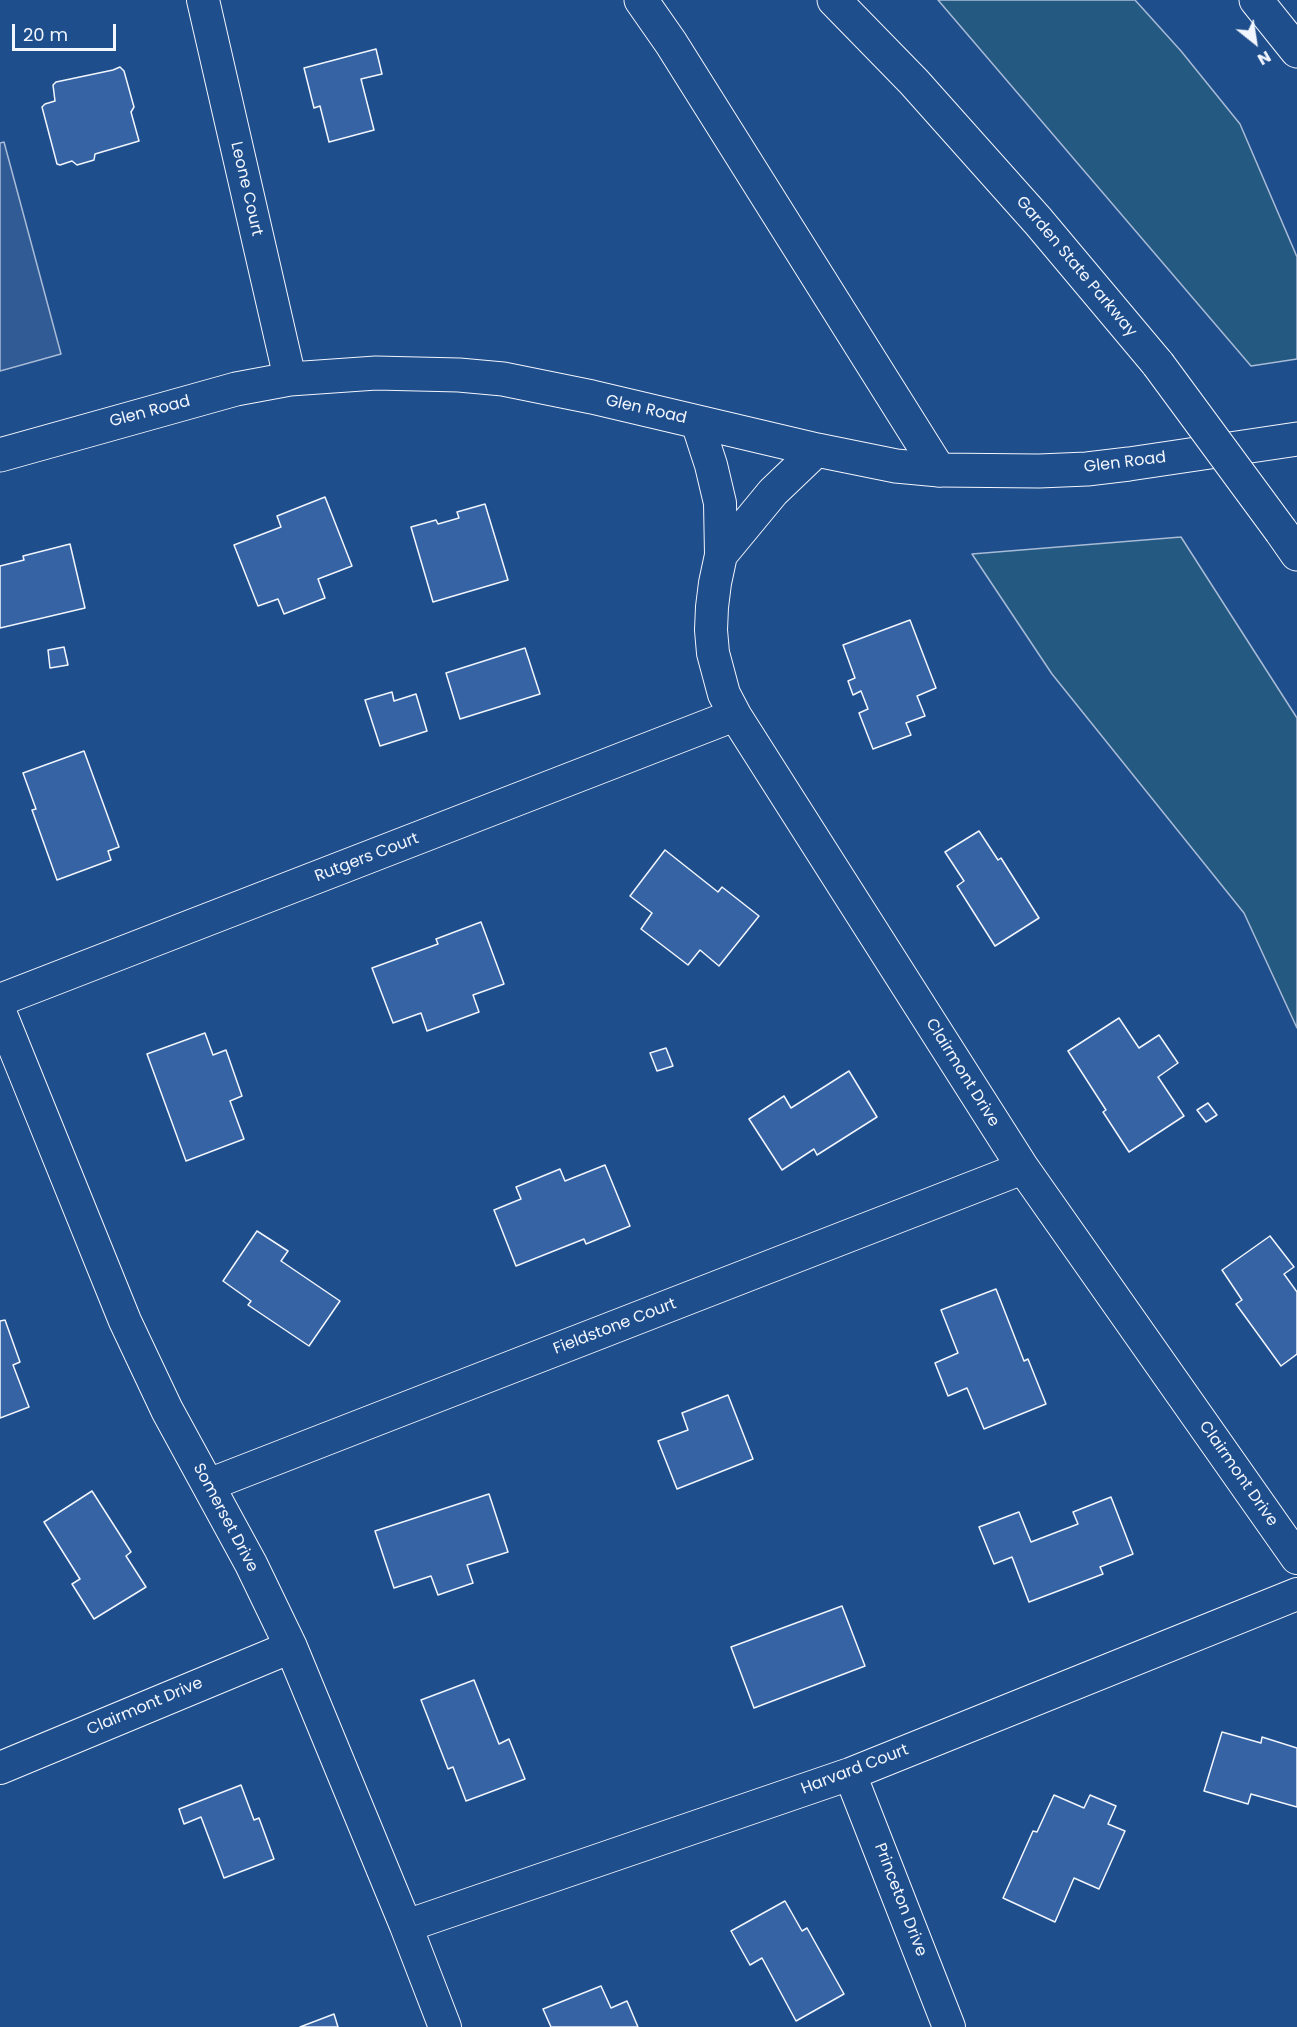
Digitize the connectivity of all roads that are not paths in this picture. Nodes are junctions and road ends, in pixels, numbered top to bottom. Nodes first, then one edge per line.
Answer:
1 (203, 0) edge
2 (641, 0) edge
3 (834, 0) edge
4 (1256, 0) edge
5 (1297, 51) edge
6 (290, 379) junction
7 (697, 422) junction
8 (1297, 439) edge
9 (817, 450) junction
10 (0, 455) edge
11 (939, 470) junction
12 (1289, 542) edge
13 (722, 555) junction
14 (735, 715) junction
15 (0, 1000) edge
16 (0, 1012) edge
17 (1023, 1168) junction
18 (208, 1485) junction
19 (1297, 1558) edge
20 (1297, 1594) edge
21 (291, 1647) junction
22 (0, 1768) edge
23 (850, 1774) junction
24 (406, 1926) junction
25 (445, 2027) edge
26 (949, 2027) edge

1 - 6 street, Leone Court
2 - 11 main road
3 - 12 main road, Garden State Parkway, bridge
4 - 5 main road
6 - 7 main road, Glen Road
6 - 10 main road, Glen Road
7 - 9 main road, Glen Road
7 - 13 street, Clairmont Drive
8 - 11 main road, Glen Road
9 - 11 main road, Glen Road
9 - 13 street, Clairmont Drive
13 - 14 street, Clairmont Drive
14 - 15 street, Rutgers Court
14 - 17 street, Clairmont Drive
16 - 18 street, Somerset Drive
17 - 18 street, Fieldstone Court
17 - 19 street, Clairmont Drive
18 - 21 street, Somerset Drive
20 - 23 street, Harvard Court
21 - 22 street, Clairmont Drive
21 - 24 street, Somerset Drive
23 - 24 street, Harvard Court
23 - 26 street, Princeton Drive
24 - 25 street, Somerset Drive

